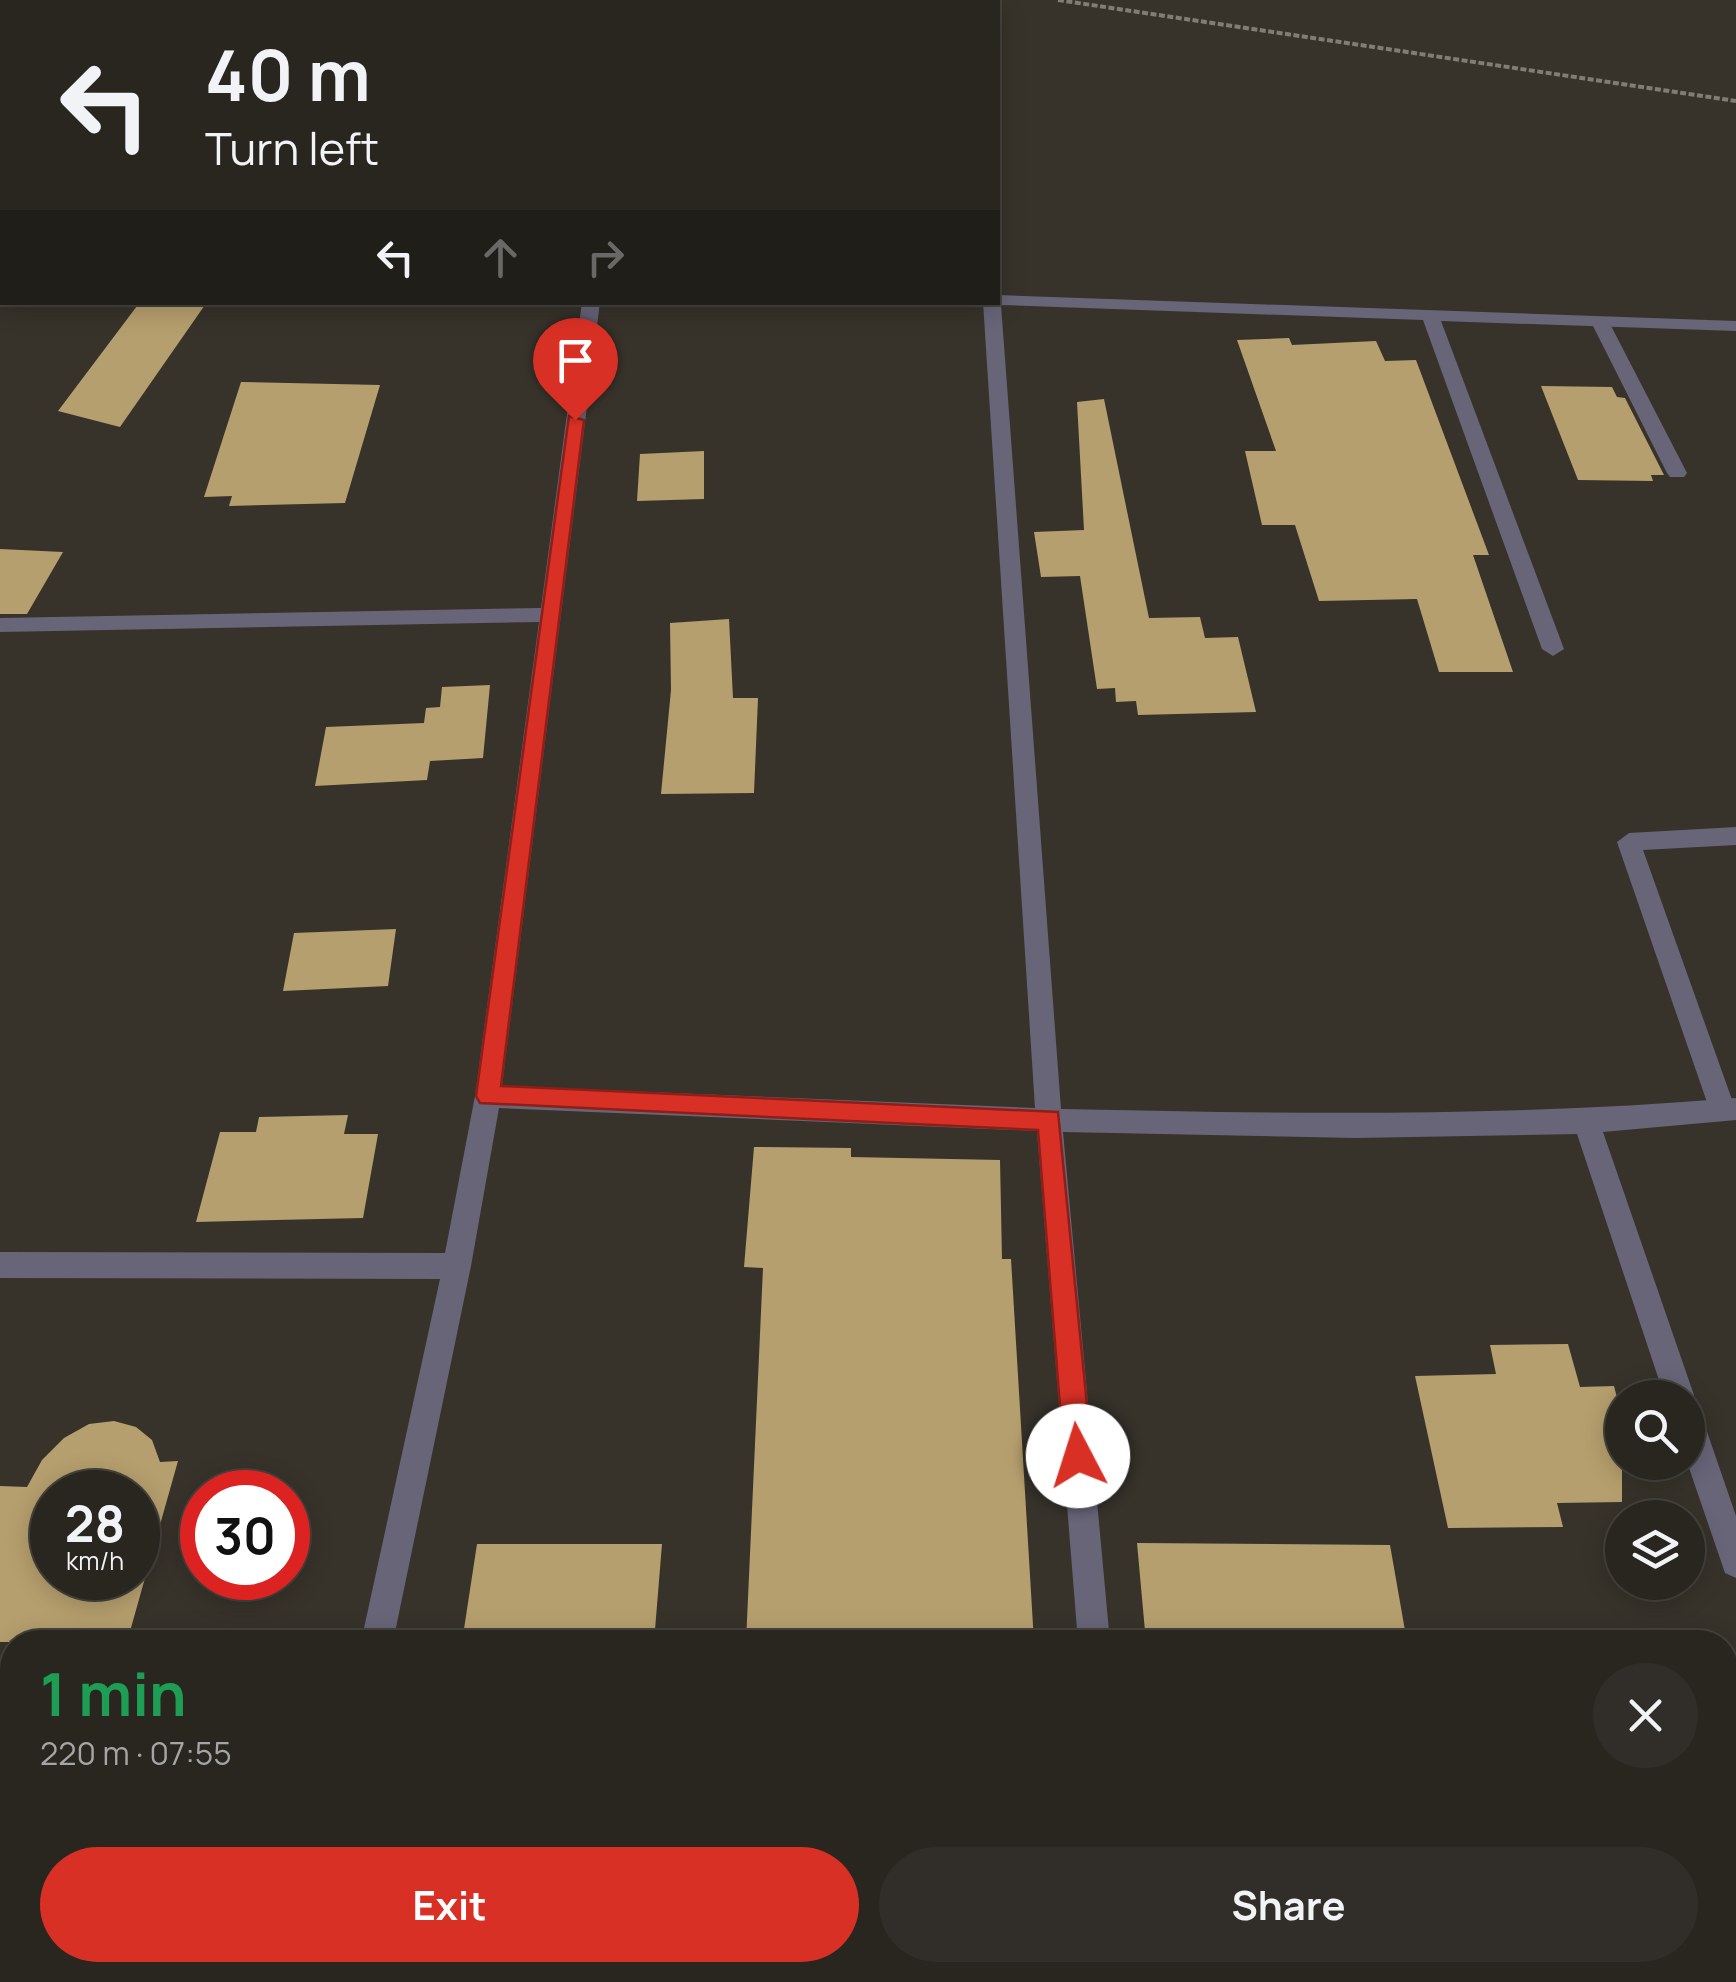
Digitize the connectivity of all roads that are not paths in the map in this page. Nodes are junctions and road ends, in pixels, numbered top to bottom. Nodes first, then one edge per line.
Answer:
1 (1000, 301) edge
2 (591, 305) edge
3 (995, 305) edge
4 (1431, 317) junction
5 (1600, 322) junction
6 (1736, 326) edge
7 (1677, 473) dead end
8 (549, 614) junction
9 (0, 625) edge
10 (1553, 649) dead end
11 (1736, 836) edge
12 (488, 1096) junction
13 (1729, 1108) edge
14 (1050, 1120) junction
15 (1586, 1122) junction
16 (0, 1265) edge
17 (457, 1266) junction
18 (1674, 1380) edge
19 (1705, 1470) edge
20 (1736, 1562) edge
21 (380, 1630) edge
22 (1093, 1630) edge

1 - 4 street
2 - 8 street
3 - 14 street
4 - 5 street
4 - 10 street
5 - 6 street
5 - 7 street
8 - 9 street
8 - 12 street
11 - 13 street
12 - 14 street
12 - 17 street
13 - 15 street
14 - 15 street
14 - 22 street
15 - 18 street
16 - 17 street
17 - 21 street
19 - 20 street

